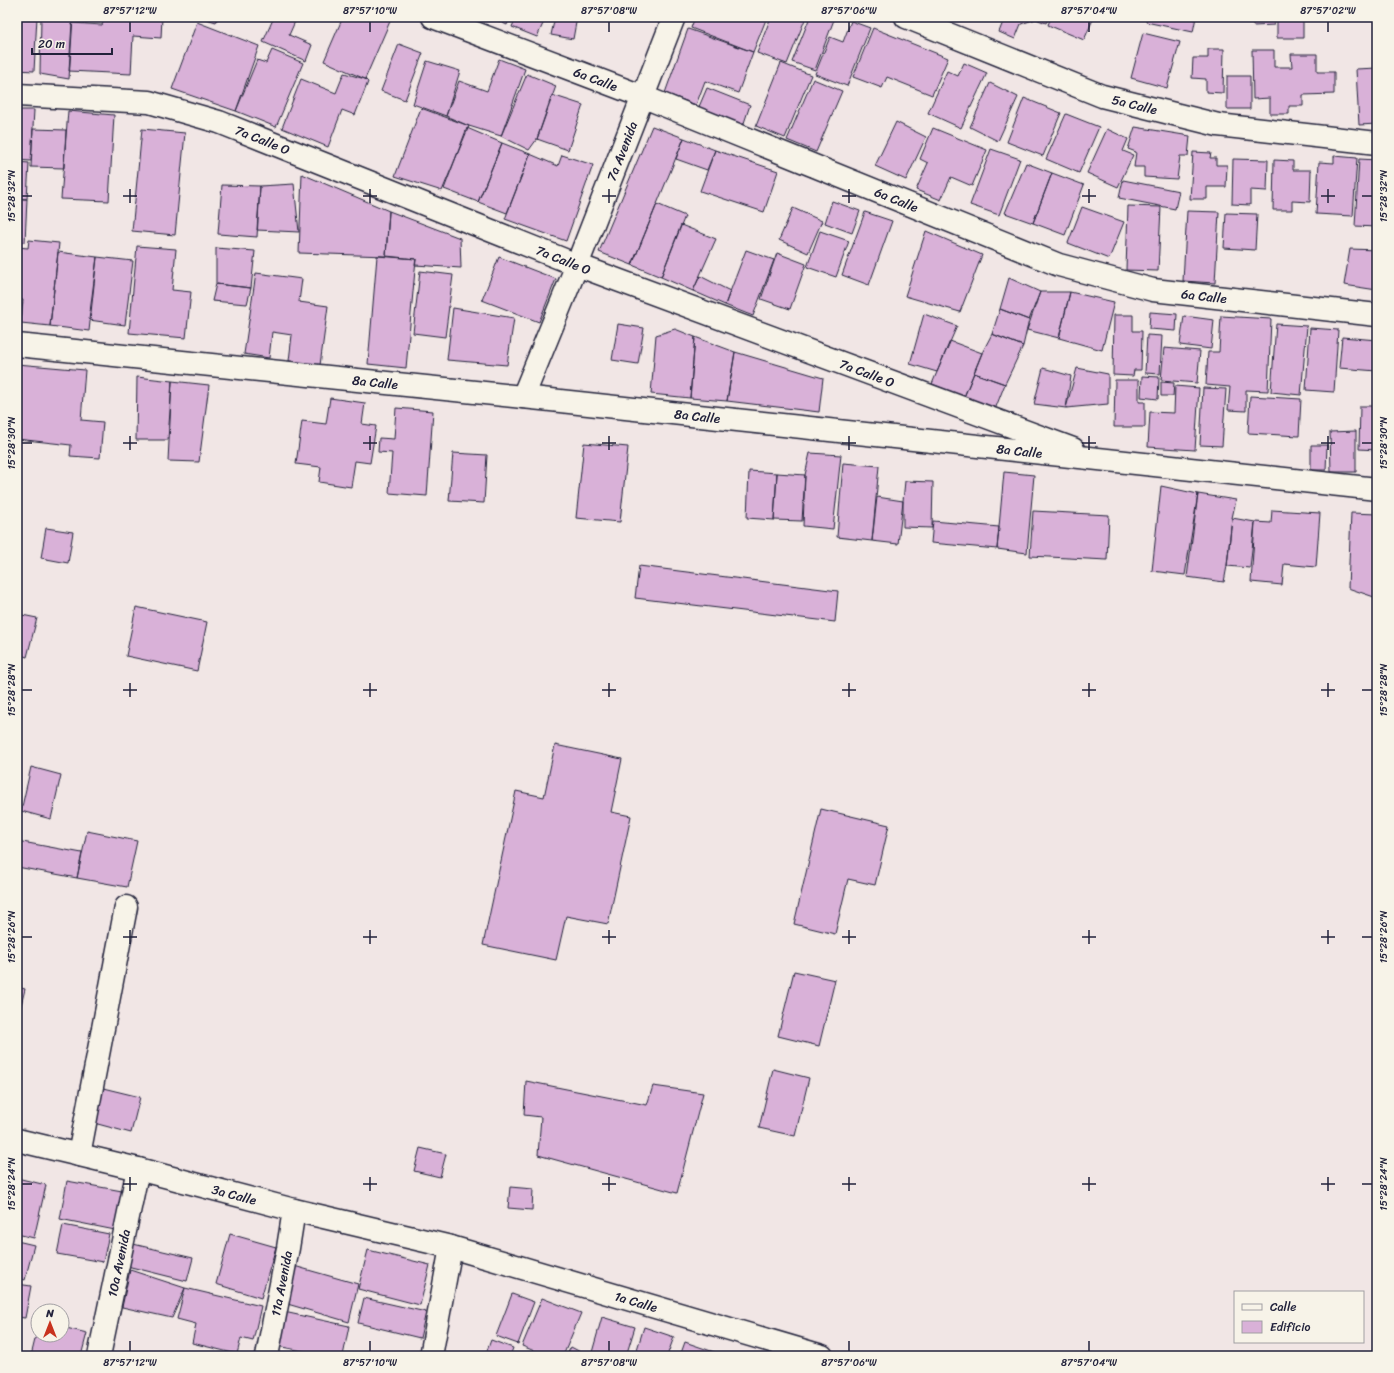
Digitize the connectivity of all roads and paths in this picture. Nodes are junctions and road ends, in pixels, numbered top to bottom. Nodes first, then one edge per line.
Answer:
1 (433, 17) edge
2 (674, 17) edge
3 (906, 17) edge
4 (17, 95) edge
5 (644, 97) junction
6 (1377, 143) edge
7 (577, 265) junction
8 (1377, 314) edge
9 (17, 345) edge
10 (523, 397) junction
11 (1104, 460) junction
12 (1377, 489) edge
13 (126, 907) dead end
14 (17, 1140) edge
15 (79, 1155) junction
16 (138, 1170) junction
17 (294, 1210) junction
18 (451, 1247) junction
19 (789, 1351) edge
20 (99, 1356) edge
21 (267, 1356) edge
22 (431, 1356) edge
23 (822, 1356) edge

1 - 5 street, 6a Calle
2 - 5 street, 7a Avenida
3 - 6 street, 5a Calle
4 - 7 street, 7a Calle O
5 - 7 street, 7a Avenida
5 - 8 street, 6a Calle
7 - 10 street, 7a Avenida
7 - 11 street, 7a Calle O
9 - 10 street, 8a Calle
10 - 11 street, 8a Calle
11 - 12 street, 8a Calle
13 - 15 street
14 - 15 street, 3a Calle
15 - 16 street, 3a Calle
16 - 17 street, 3a Calle
16 - 20 street, 10a Avenida
17 - 18 street, 3a Calle
17 - 21 street, 11a Avenida
18 - 19 street, 1a Calle
18 - 22 street
19 - 23 street, 1a Calle

